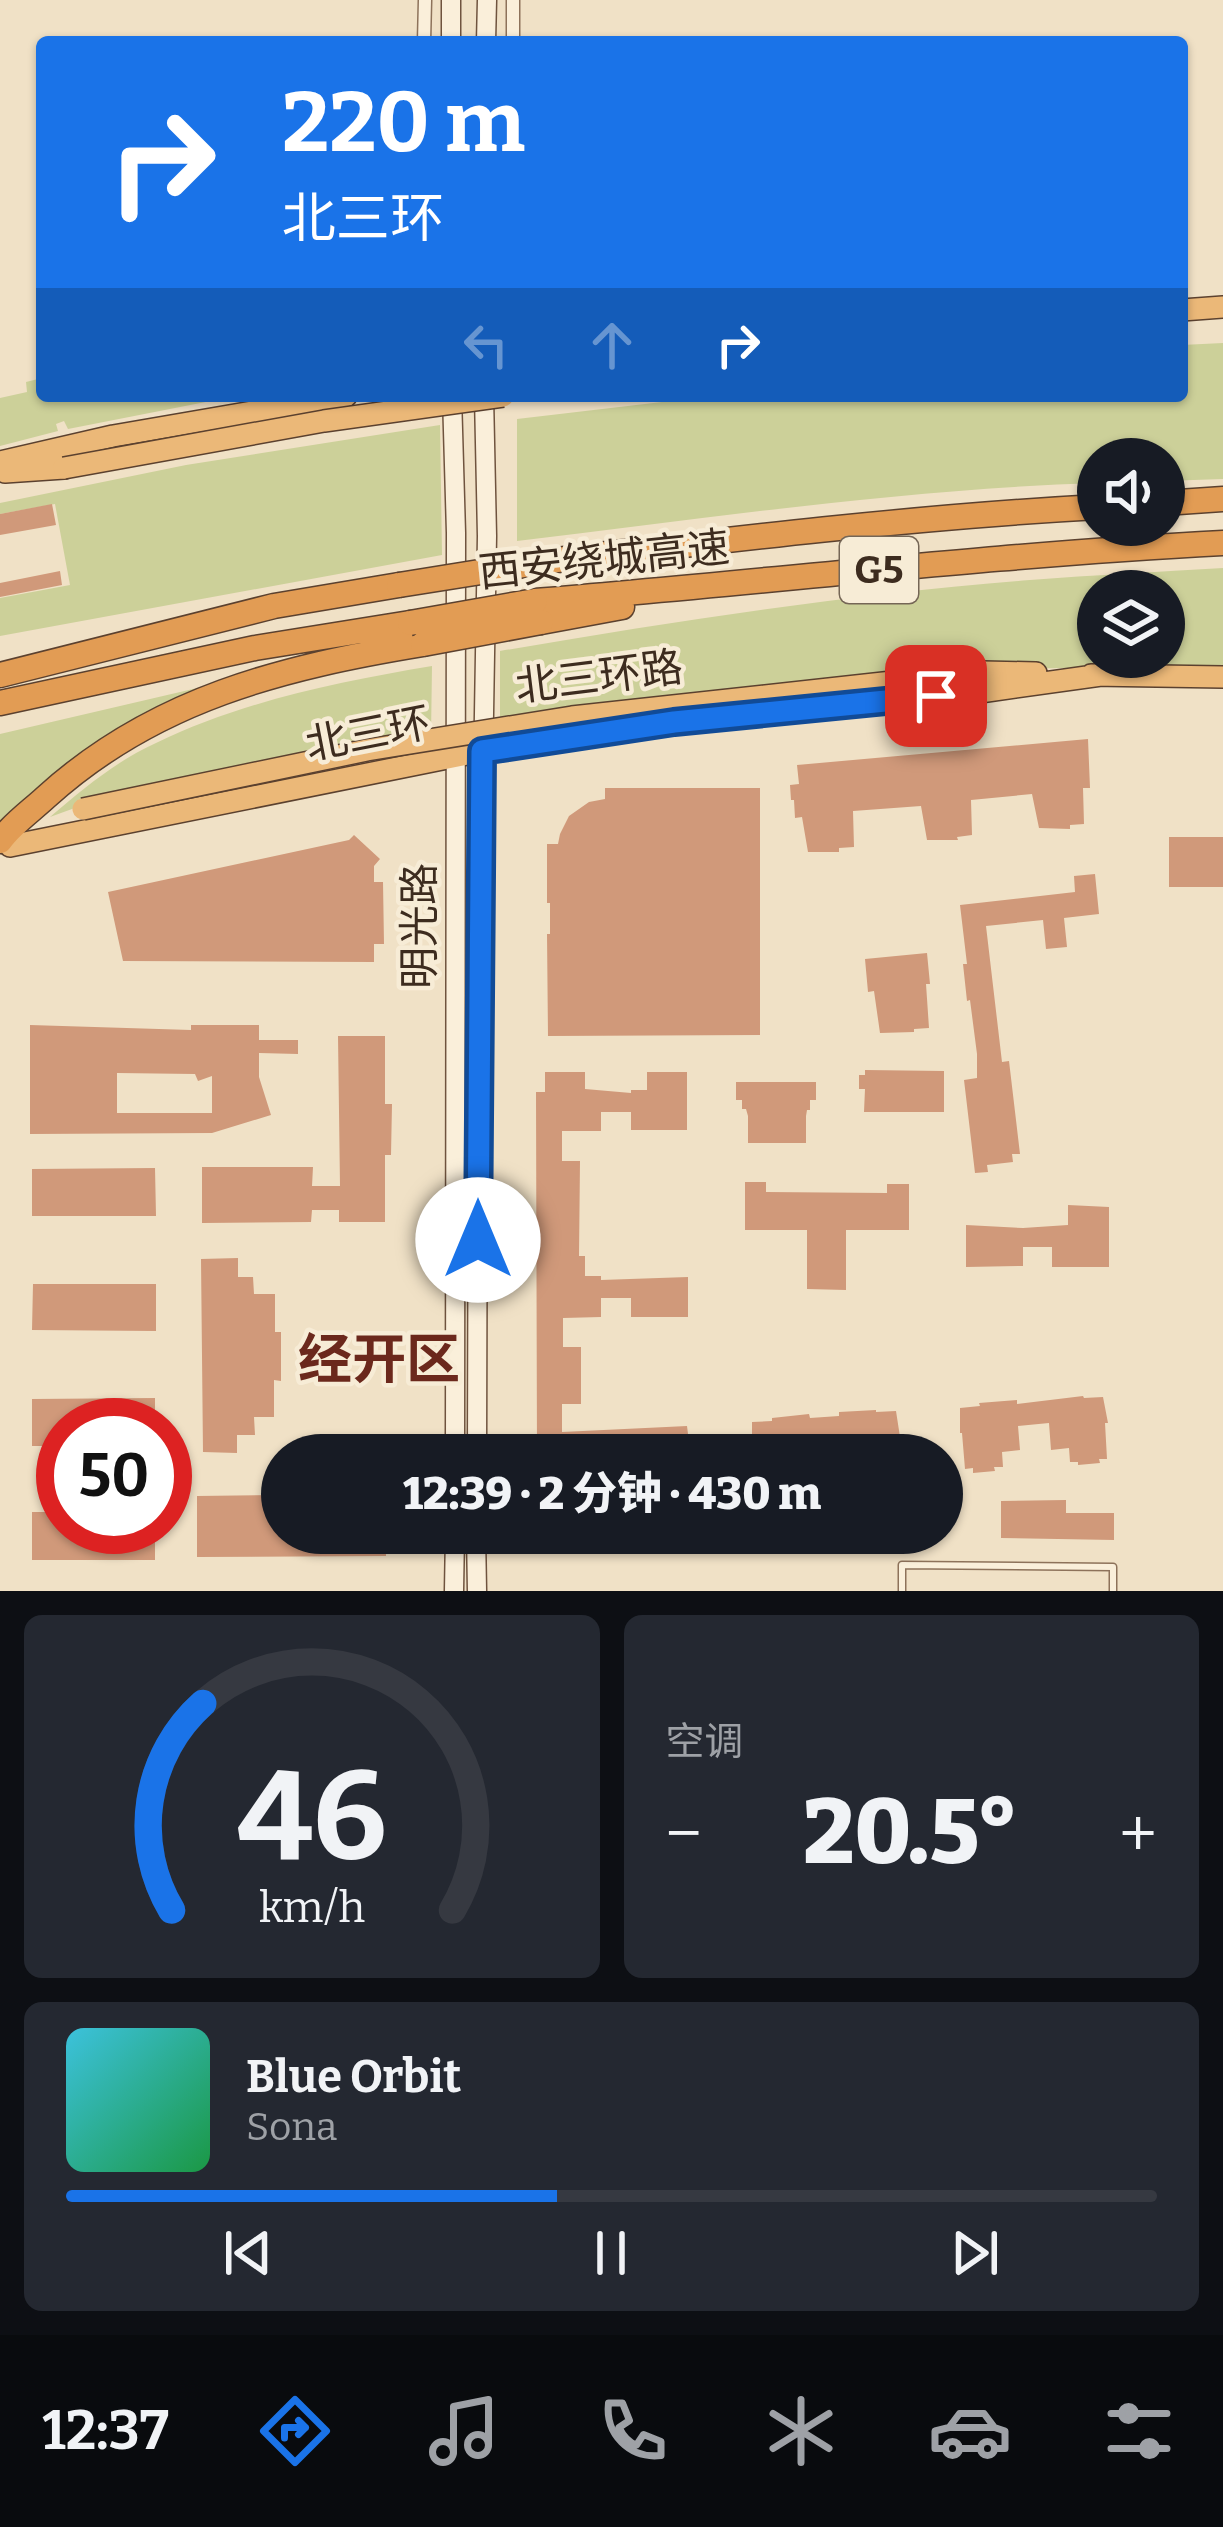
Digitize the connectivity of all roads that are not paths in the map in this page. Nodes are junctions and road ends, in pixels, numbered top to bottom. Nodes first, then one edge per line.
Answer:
1 (424, 0) edge
2 (452, 0) edge
3 (487, 0) edge
4 (513, 0) edge
5 (424, 36) edge
6 (452, 36) edge
7 (486, 36) edge
8 (513, 36) edge
9 (1223, 307) edge
10 (1188, 310) edge
11 (311, 402) edge
12 (452, 402) edge
13 (460, 402) edge
14 (484, 402) edge
15 (0, 462) edge
16 (0, 473) edge
17 (1223, 499) edge
18 (1185, 502) edge
19 (1077, 508) edge
20 (1223, 543) edge
21 (171, 631) junction
22 (416, 634) junction
23 (0, 657) edge
24 (1077, 674) edge
25 (0, 675) edge
26 (1185, 676) edge
27 (1223, 676) edge
28 (1080, 678) edge
29 (0, 703) edge
30 (482, 751) junction
31 (456, 757) junction
32 (3, 846) edge
33 (455, 1434) edge
34 (476, 1434) edge
35 (454, 1554) edge
36 (476, 1554) edge
37 (454, 1591) edge
38 (477, 1591) edge
39 (902, 1591) edge
40 (1113, 1591) edge

1 - 5 street
2 - 6 main road
3 - 7 main road
4 - 8 street
9 - 10 highway
11 - 15 highway
12 - 31 main road, 明光路
13 - 16 highway, bridge
14 - 30 main road, 明光路
17 - 18 highway
19 - 21 highway, 西安绕城高速 / G5, bridge
20 - 22 highway, 西安绕城高速 / G5, bridge
21 - 23 highway
21 - 25 highway, 西安绕城高速 / G5
22 - 29 highway, 西安绕城高速 / G5
22 - 32 highway
24 - 32 highway, 北三环路, bridge
26 - 27 highway, 北三环路
28 - 30 highway, 北三环
30 - 31 highway, 北三环
30 - 34 main road, 明光路
31 - 32 highway, 北三环
31 - 33 main road, 明光路
35 - 37 main road
36 - 38 main road
39 - 40 lane

